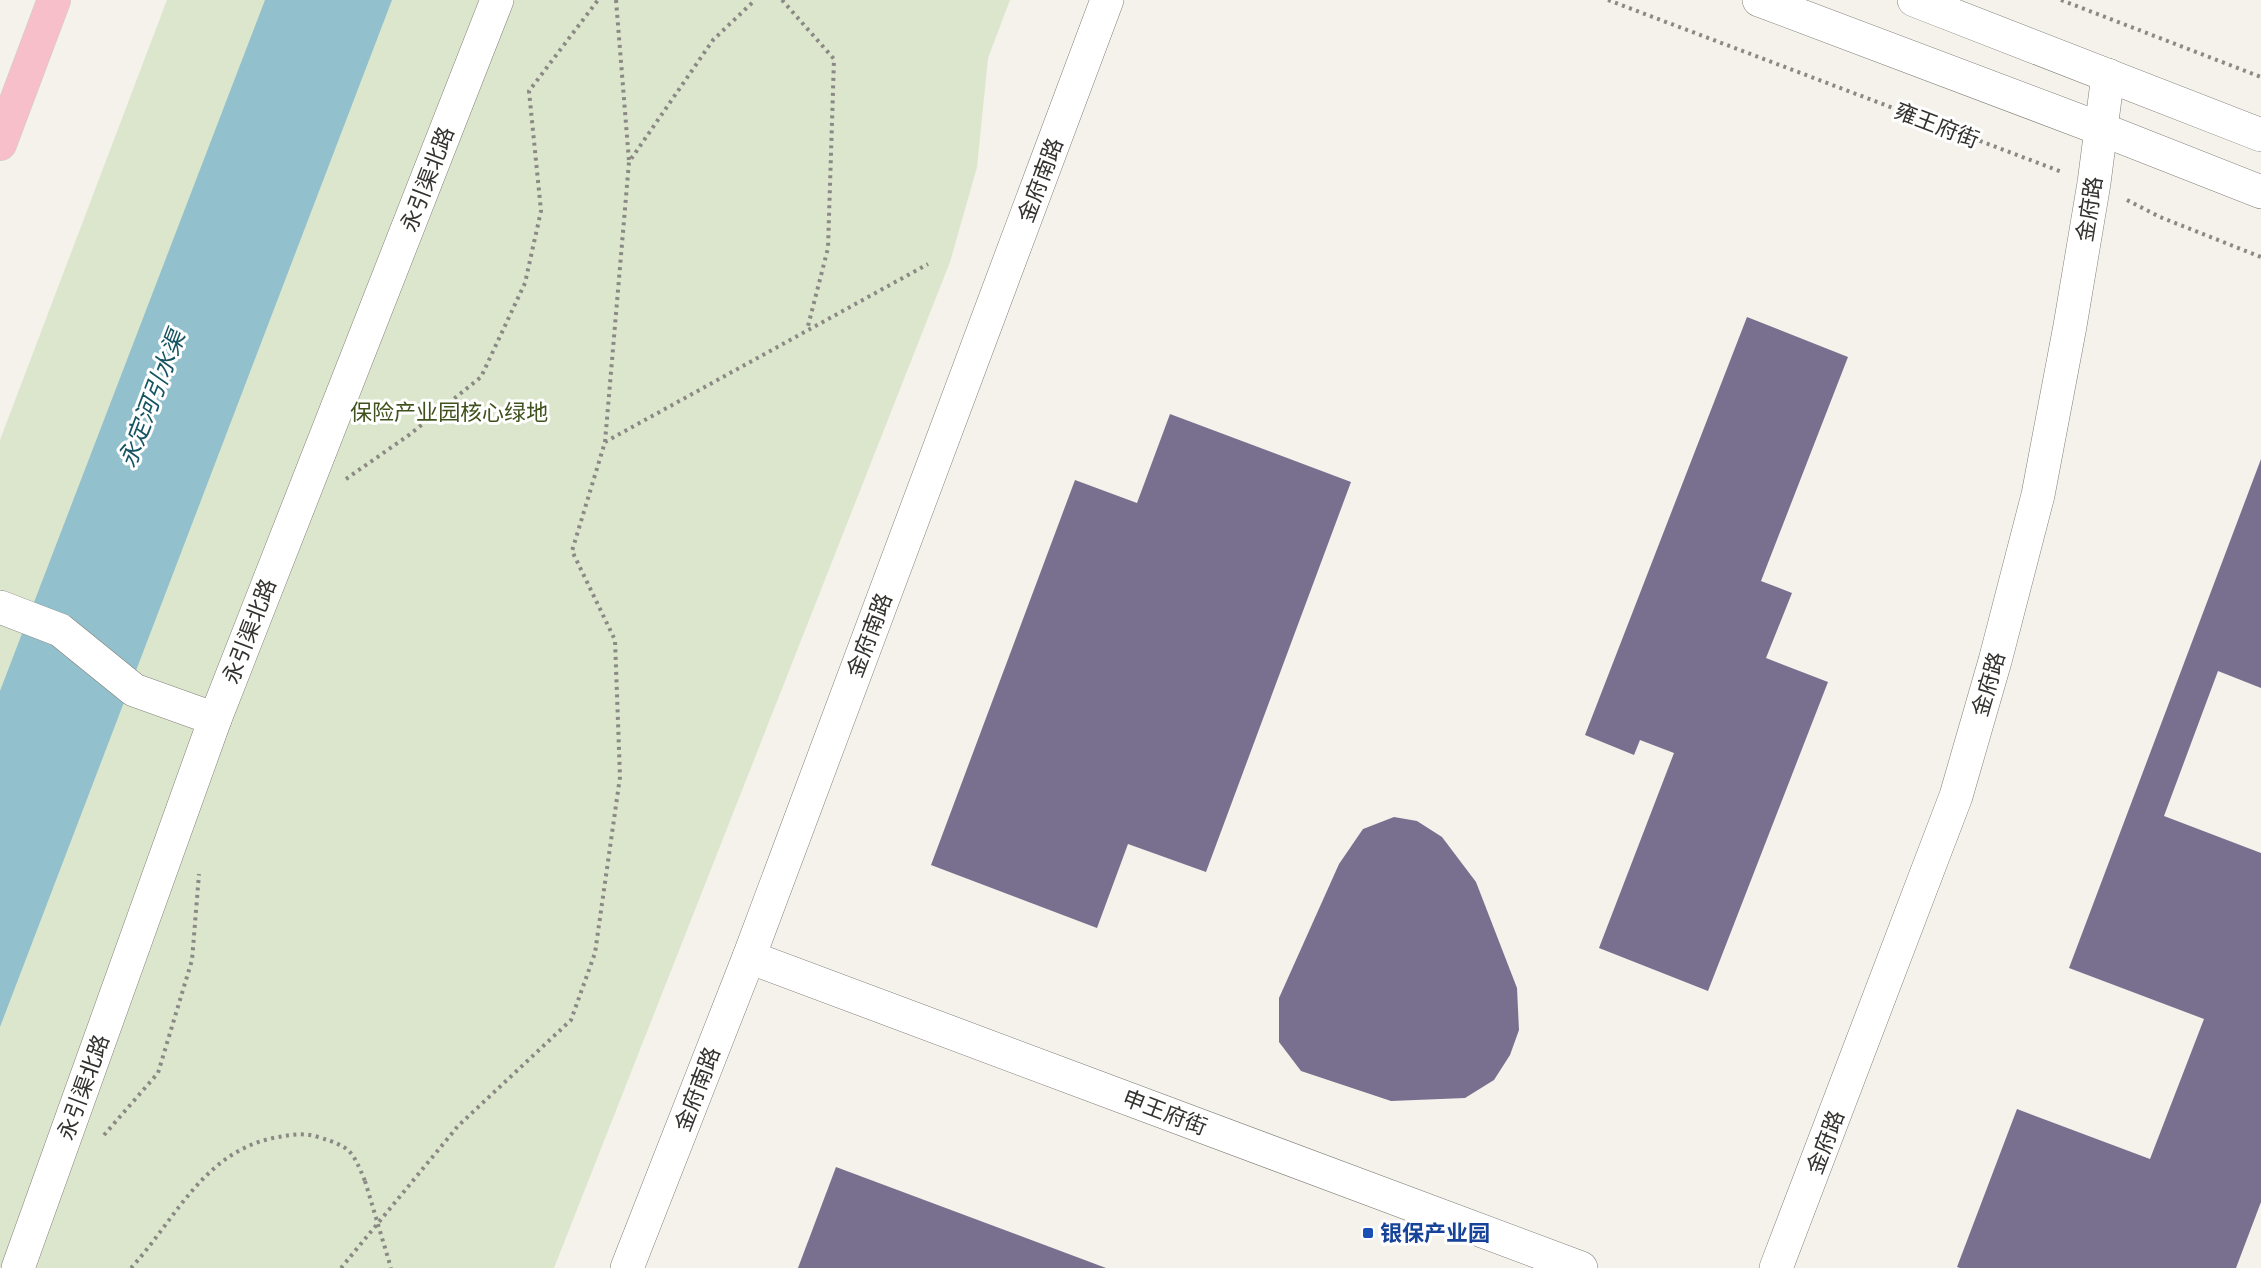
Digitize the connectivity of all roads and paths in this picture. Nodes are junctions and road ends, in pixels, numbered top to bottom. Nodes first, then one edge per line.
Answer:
1 (54, 0) edge
2 (497, 0) edge
3 (598, 0) edge
4 (616, 0) edge
5 (755, 0) edge
6 (782, 0) edge
7 (1107, 0) edge
8 (1608, 0) edge
9 (1759, 0) edge
10 (1914, 0) edge
11 (2061, 0) edge
12 (2108, 75) junction
13 (2261, 77) edge
14 (2101, 129) junction
15 (2261, 135) edge
16 (0, 144) edge
17 (629, 162) junction
18 (2094, 183) junction
19 (2261, 192) edge
20 (2261, 257) edge
21 (928, 264) dead end
22 (807, 331) junction
23 (605, 442) junction
24 (339, 484) dead end
25 (0, 607) edge
26 (214, 719) junction
27 (199, 865) dead end
28 (749, 957) junction
29 (97, 1143) dead end
30 (18, 1268) edge
31 (131, 1268) edge
32 (341, 1268) edge
33 (391, 1268) edge
34 (627, 1268) edge
35 (1581, 1268) edge
36 (1776, 1268) edge

1 - 16 main road
2 - 26 street, 永引渠北路
3 - 24 path
4 - 17 path
5 - 17 path
6 - 22 path
7 - 28 street, 金府南路
8 - 18 path, 雍王府街
9 - 14 street
10 - 12 street
11 - 13 path
12 - 14 street, 金府路
12 - 15 street
14 - 18 street, 金府路
14 - 19 street
17 - 23 path
18 - 20 path, 雍王府街
18 - 36 street, 金府路
21 - 22 path
22 - 23 path
23 - 32 path
25 - 26 street
26 - 30 street, 永引渠北路
27 - 29 path
28 - 34 street, 金府南路
28 - 35 street, 申王府街
31 - 33 path, bridge

